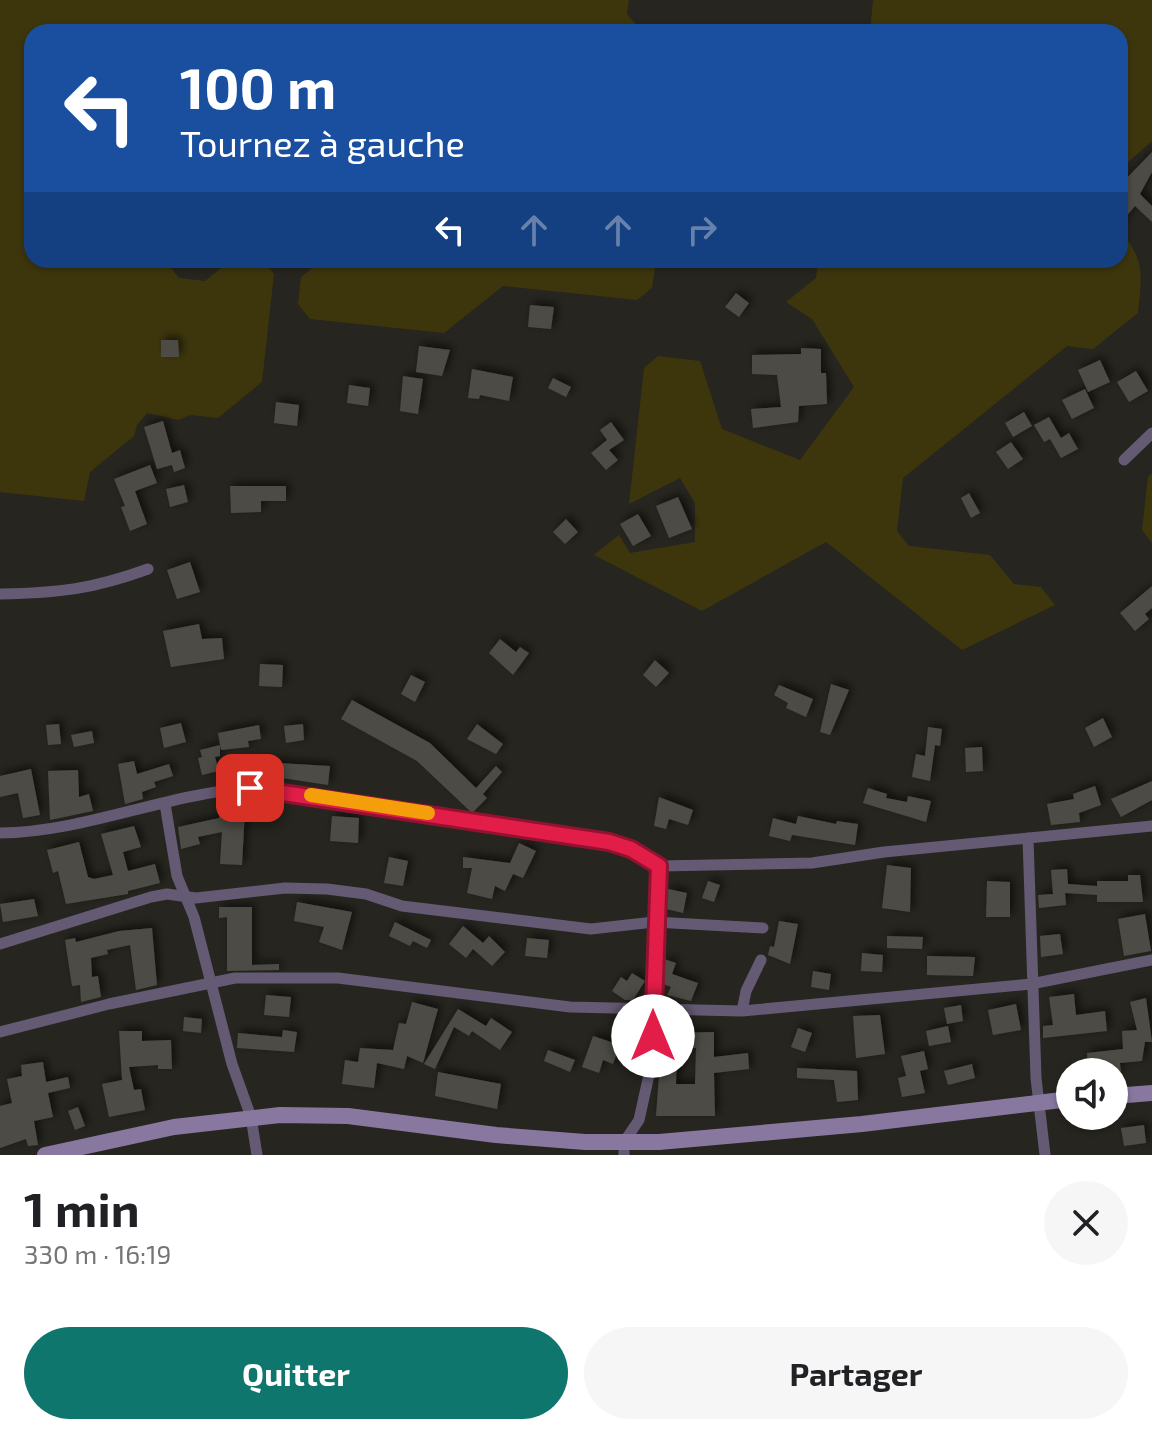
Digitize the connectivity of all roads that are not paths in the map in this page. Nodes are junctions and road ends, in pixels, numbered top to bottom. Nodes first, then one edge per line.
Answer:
1 (1152, 433) edge
2 (1124, 460) dead end
3 (148, 569) dead end
4 (0, 594) edge
5 (165, 804) junction
6 (1152, 826) edge
7 (0, 833) edge
8 (1028, 838) junction
9 (659, 866) junction
10 (184, 897) junction
11 (654, 922) junction
12 (763, 928) dead end
13 (0, 944) edge
14 (761, 960) dead end
15 (1152, 960) edge
16 (210, 981) junction
17 (1031, 984) junction
18 (742, 1011) junction
19 (654, 1012) junction
20 (0, 1032) edge
21 (1152, 1093) edge
22 (1128, 1095) edge
23 (1056, 1100) edge
24 (1038, 1102) junction
25 (251, 1117) junction
26 (624, 1149) edge
27 (45, 1155) edge
28 (257, 1155) edge
29 (1045, 1155) edge

1 - 2 street
3 - 4 street
5 - 7 street
5 - 9 street
5 - 10 street
6 - 8 street
8 - 9 street
8 - 17 street
9 - 11 street
10 - 11 street
10 - 13 street
10 - 16 street
11 - 12 street
11 - 19 street
14 - 18 street
15 - 17 street
16 - 19 street
16 - 20 street
16 - 25 street
17 - 18 street
17 - 24 street
18 - 19 street
19 - 26 street
21 - 22 main road
23 - 24 main road
24 - 26 main road
24 - 29 street
25 - 26 main road
25 - 27 main road
25 - 28 street

